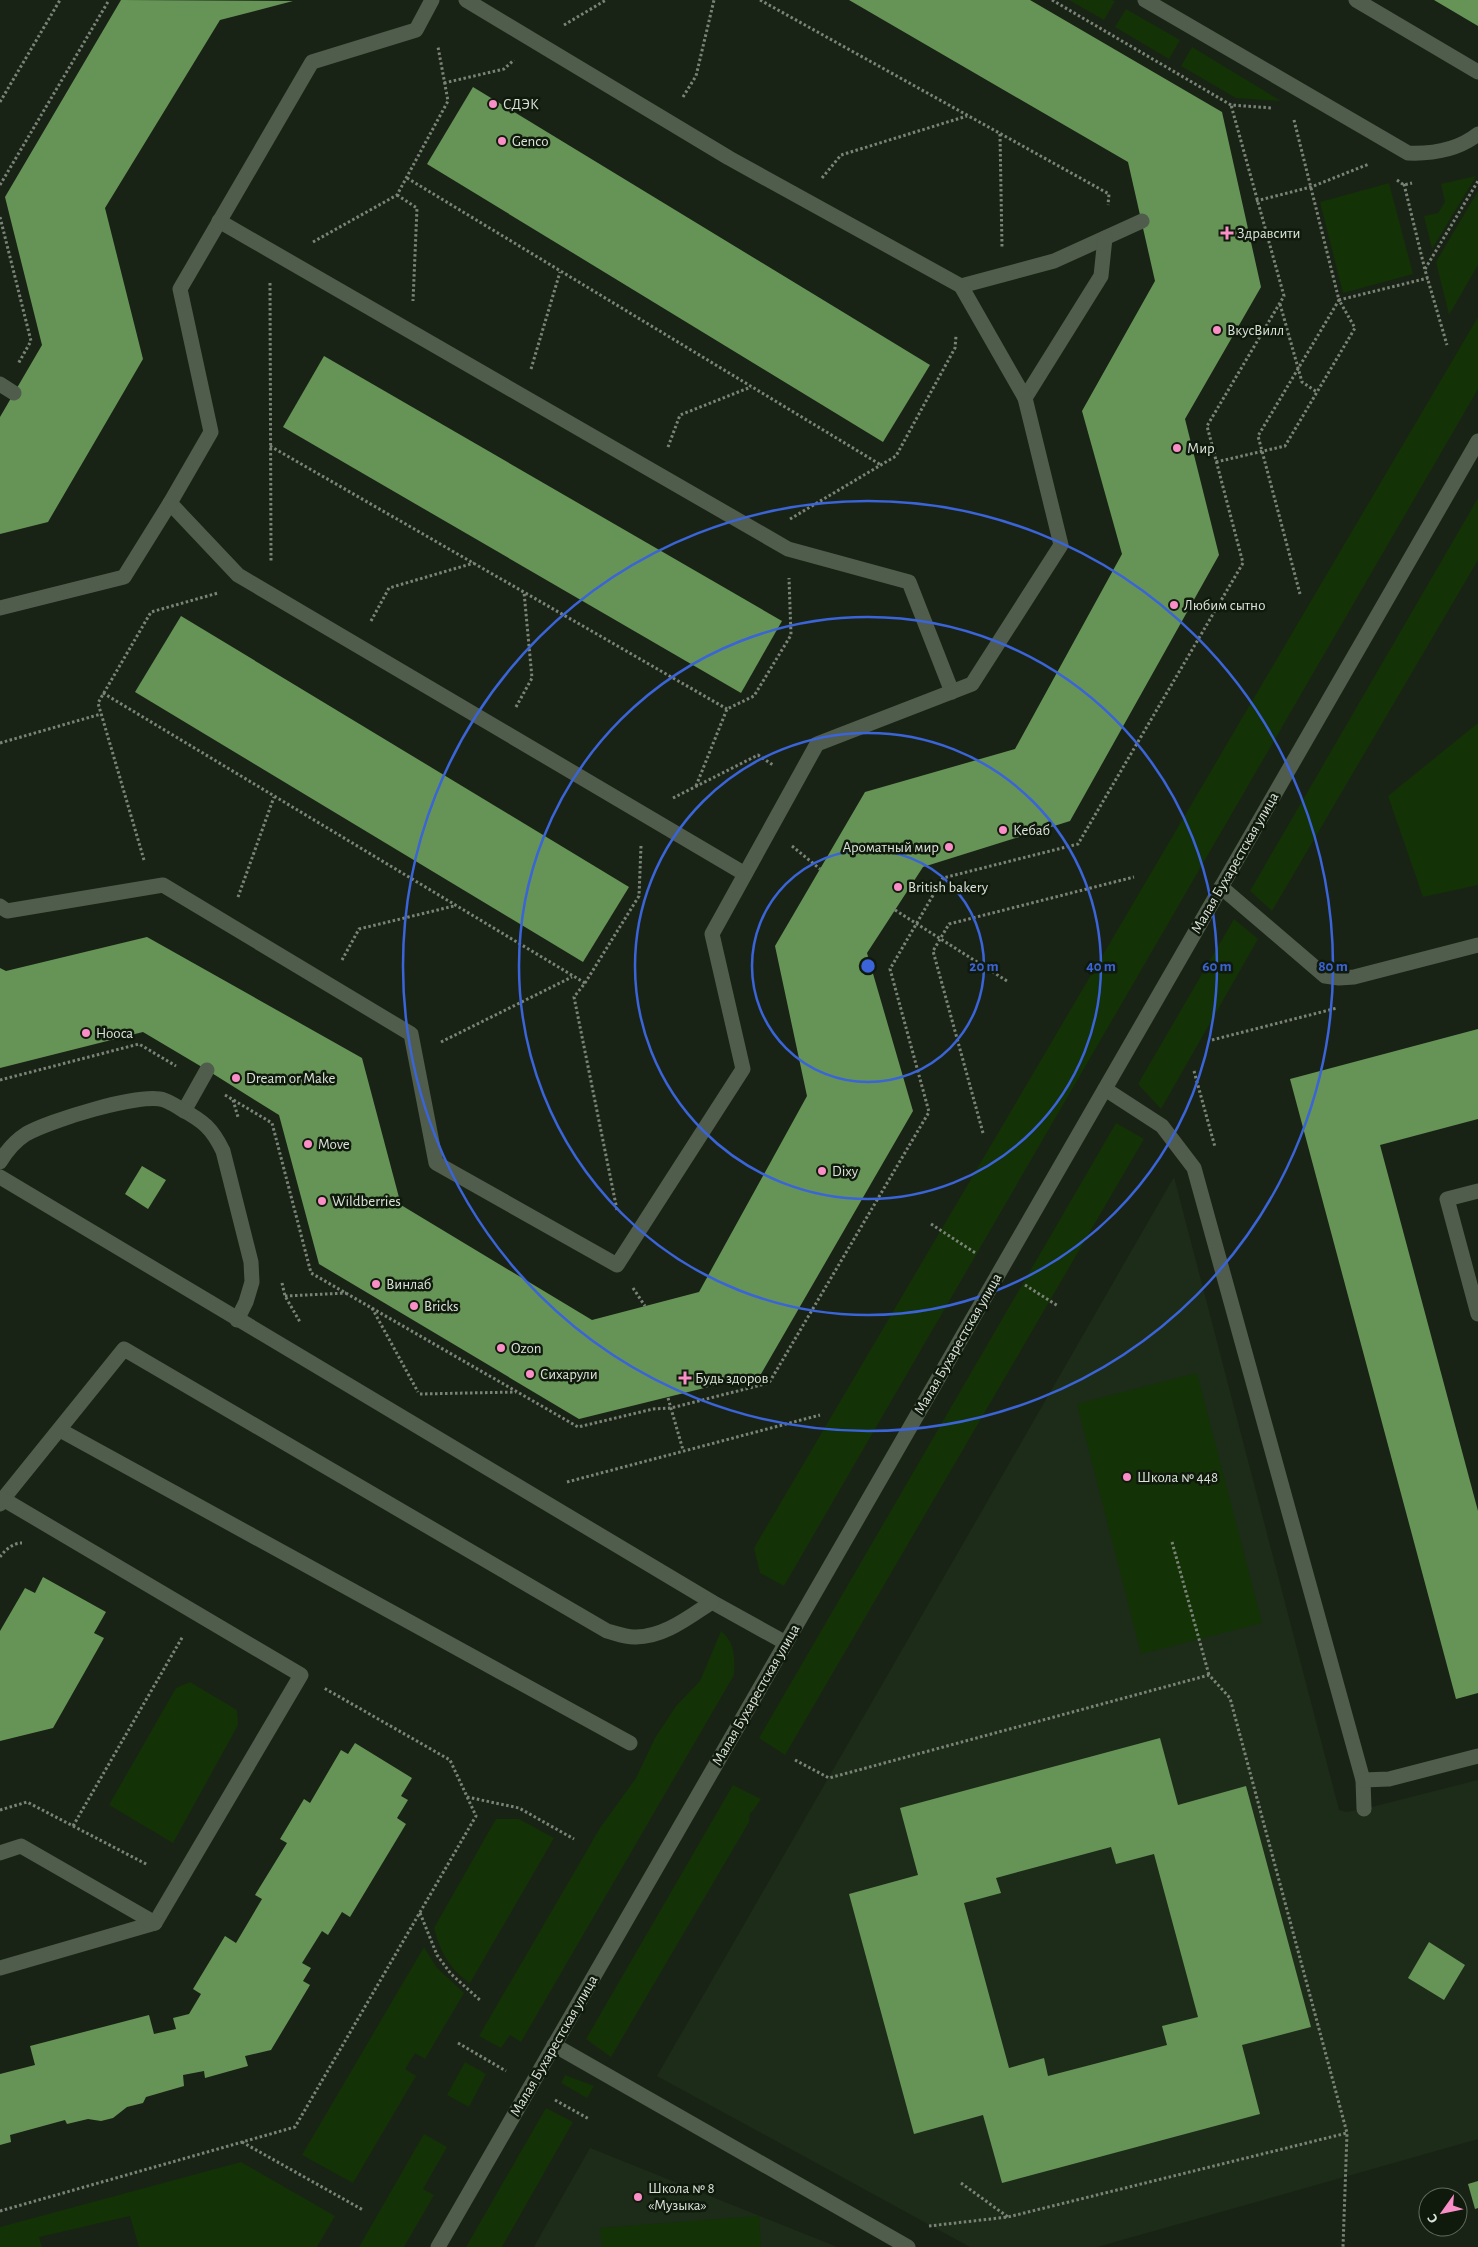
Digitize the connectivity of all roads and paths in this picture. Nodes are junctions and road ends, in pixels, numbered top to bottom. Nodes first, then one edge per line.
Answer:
1 (60, 0) edge
2 (109, 0) edge
3 (432, 0) edge
4 (466, 0) edge
5 (606, 0) edge
6 (714, 0) edge
7 (760, 0) edge
8 (1052, 0) edge
9 (1145, 0) edge
10 (1356, 0) edge
11 (535, 42) junction
12 (1478, 72) edge
13 (444, 83) dead end
14 (0, 102) edge
15 (1231, 105) junction
16 (1275, 108) dead end
17 (967, 115) junction
18 (1300, 119) dead end
19 (668, 121) junction
20 (1000, 134) junction
21 (1478, 134) edge
22 (1408, 154) junction
23 (1363, 158) dead end
24 (406, 178) dead end
25 (1396, 179) dead end
26 (1478, 181) edge
27 (1413, 182) dead end
28 (0, 185) edge
29 (1404, 185) junction
30 (1311, 186) junction
31 (397, 195) dead end
32 (804, 200) junction
33 (1256, 201) junction
34 (0, 217) edge
35 (219, 221) junction
36 (1142, 221) dead end
37 (1105, 238) junction
38 (1425, 270) junction
39 (560, 272) junction
40 (1002, 275) junction
41 (1428, 278) junction
42 (961, 286) junction
43 (1339, 300) junction
44 (1279, 304) junction
45 (956, 330) dead end
46 (412, 331) junction
47 (1447, 345) dead end
48 (1299, 369) junction
49 (752, 387) junction
50 (6, 388) edge
51 (1317, 392) junction
52 (523, 396) junction
53 (1025, 398) junction
54 (1478, 441) edge
55 (270, 446) dead end
56 (1262, 452) junction
57 (1216, 462) junction
58 (881, 465) junction
59 (657, 473) junction
60 (170, 504) junction
61 (764, 534) junction
62 (788, 549) junction
63 (474, 563) junction
64 (252, 584) junction
65 (524, 592) junction
66 (1300, 594) dead end
67 (0, 608) edge
68 (358, 646) junction
69 (952, 692) junction
70 (103, 693) junction
71 (728, 710) junction
72 (101, 714) junction
73 (502, 731) junction
74 (0, 743) edge
75 (797, 780) junction
76 (696, 786) junction
77 (274, 797) junction
78 (642, 814) junction
79 (770, 829) junction
80 (820, 869) dead end
81 (745, 874) junction
82 (1134, 877) dead end
83 (152, 887) junction
84 (1221, 887) junction
85 (0, 906) edge
86 (455, 906) junction
87 (895, 910) dead end
88 (916, 923) junction
89 (228, 924) junction
90 (940, 939) junction
91 (1478, 945) edge
92 (572, 976) junction
93 (1007, 981) dead end
94 (329, 984) junction
95 (585, 984) junction
96 (415, 1055) junction
97 (205, 1076) junction
98 (0, 1080) edge
99 (1105, 1089) junction
100 (233, 1100) junction
101 (184, 1111) junction
102 (238, 1118) dead end
103 (983, 1133) dead end
104 (0, 1162) edge
105 (0, 1177) edge
106 (1478, 1191) edge
107 (619, 1218) dead end
108 (931, 1224) dead end
109 (977, 1254) dead end
110 (280, 1277) dead end
111 (1023, 1283) dead end
112 (347, 1293) junction
113 (285, 1296) junction
114 (1058, 1306) dead end
115 (371, 1308) junction
116 (1478, 1314) edge
117 (237, 1320) junction
118 (301, 1322) dead end
119 (518, 1392) junction
120 (668, 1398) dead end
121 (671, 1408) junction
122 (820, 1415) dead end
123 (60, 1430) junction
124 (682, 1450) junction
125 (573, 1488) dead end
126 (2, 1502) edge
127 (1172, 1542) dead end
128 (712, 1602) junction
129 (195, 1612) junction
130 (786, 1643) junction
131 (301, 1675) junction
132 (1209, 1675) junction
133 (630, 1743) dead end
134 (1478, 1756) edge
135 (795, 1760) dead end
136 (1363, 1780) junction
137 (467, 1797) junction
138 (1364, 1809) dead end
139 (0, 1810) edge
140 (73, 1826) junction
141 (574, 1839) dead end
142 (0, 1852) edge
143 (148, 1865) dead end
144 (420, 1913) junction
145 (155, 1923) junction
146 (0, 1968) edge
147 (481, 2001) dead end
148 (458, 2043) dead end
149 (554, 2045) junction
150 (506, 2071) dead end
151 (552, 2098) dead end
152 (589, 2119) dead end
153 (1346, 2132) junction
154 (242, 2142) junction
155 (961, 2183) dead end
156 (362, 2210) dead end
157 (0, 2211) edge
158 (1008, 2217) junction
159 (929, 2226) dead end
160 (438, 2247) edge
161 (908, 2247) edge
162 (1343, 2247) edge

1 - 14 path
2 - 28 path
3 - 35 street
4 - 11 street
5 - 11 path
6 - 19 path
7 - 17 path
8 - 15 path
9 - 22 street
10 - 12 street
11 - 13 path
11 - 19 street
15 - 16 path
15 - 33 path
17 - 20 path
17 - 32 path
18 - 30 path
19 - 32 street
20 - 37 path
20 - 40 path
21 - 22 street
22 - 29 path
23 - 30 path
24 - 39 path
25 - 29 path
26 - 38 path
27 - 29 path
29 - 38 path
30 - 33 path
30 - 43 path
31 - 46 path
32 - 42 street
33 - 44 path
34 - 50 path
35 - 46 street
35 - 60 street
36 - 37 street
37 - 40 street
37 - 53 street
38 - 41 path
39 - 49 path
39 - 52 path
40 - 42 street
41 - 43 path
41 - 47 path
42 - 53 street
43 - 48 path
43 - 51 path
44 - 48 path
44 - 57 path
45 - 58 path
46 - 52 street
48 - 51 path
48 - 56 path
49 - 58 path
49 - 59 path
51 - 56 path
52 - 59 street
53 - 69 street
54 - 84 street, Малая Бухарестская улица
55 - 63 path
56 - 57 path
56 - 66 path
57 - 88 path
58 - 61 path
59 - 61 street
60 - 64 street
60 - 67 street
61 - 62 street
62 - 69 street
62 - 71 path
63 - 65 path
63 - 68 path
64 - 68 street
64 - 70 path
65 - 71 path
65 - 73 path
68 - 73 street
69 - 75 street
70 - 72 path
70 - 77 path
71 - 76 path
72 - 74 path
72 - 83 path
73 - 78 street
75 - 76 path
75 - 79 street
76 - 78 path
77 - 86 path
77 - 89 path
78 - 81 street
78 - 95 path
79 - 80 path
79 - 81 street
81 - 96 street
82 - 90 path
83 - 85 street
83 - 89 street
84 - 91 street
84 - 99 street, Малая Бухарестская улица
86 - 92 path
86 - 94 path
87 - 88 path
88 - 90 path
88 - 121 path
89 - 94 street
90 - 93 path
90 - 103 path
92 - 95 path
92 - 96 path
94 - 96 street
95 - 107 path
97 - 98 path
97 - 100 path
97 - 101 street
99 - 130 street, Малая Бухарестская улица
99 - 136 street
100 - 102 path
100 - 112 path
101 - 104 street
101 - 117 street
105 - 117 street
106 - 116 street
108 - 109 path
110 - 113 path
111 - 114 path
112 - 113 path
112 - 115 path
113 - 118 path
115 - 119 path
115 - 119 path
117 - 128 street
119 - 121 path
120 - 121 path
121 - 124 path
122 - 124 path
123 - 126 street
123 - 128 street
123 - 133 street
124 - 125 path
126 - 129 street
127 - 132 path
128 - 130 street
129 - 131 street
129 - 140 path
130 - 149 street, Малая Бухарестская улица
131 - 137 path
131 - 145 street
132 - 135 path
132 - 153 path
134 - 136 street
136 - 138 street
137 - 141 path
137 - 144 path
139 - 140 path
140 - 143 path
142 - 145 street
144 - 147 path
144 - 154 path
145 - 146 street
148 - 150 path
149 - 160 street, Малая Бухарестская улица
149 - 161 street
151 - 152 path
153 - 158 path
153 - 162 path
154 - 156 path
154 - 157 path
155 - 158 path
158 - 159 path

